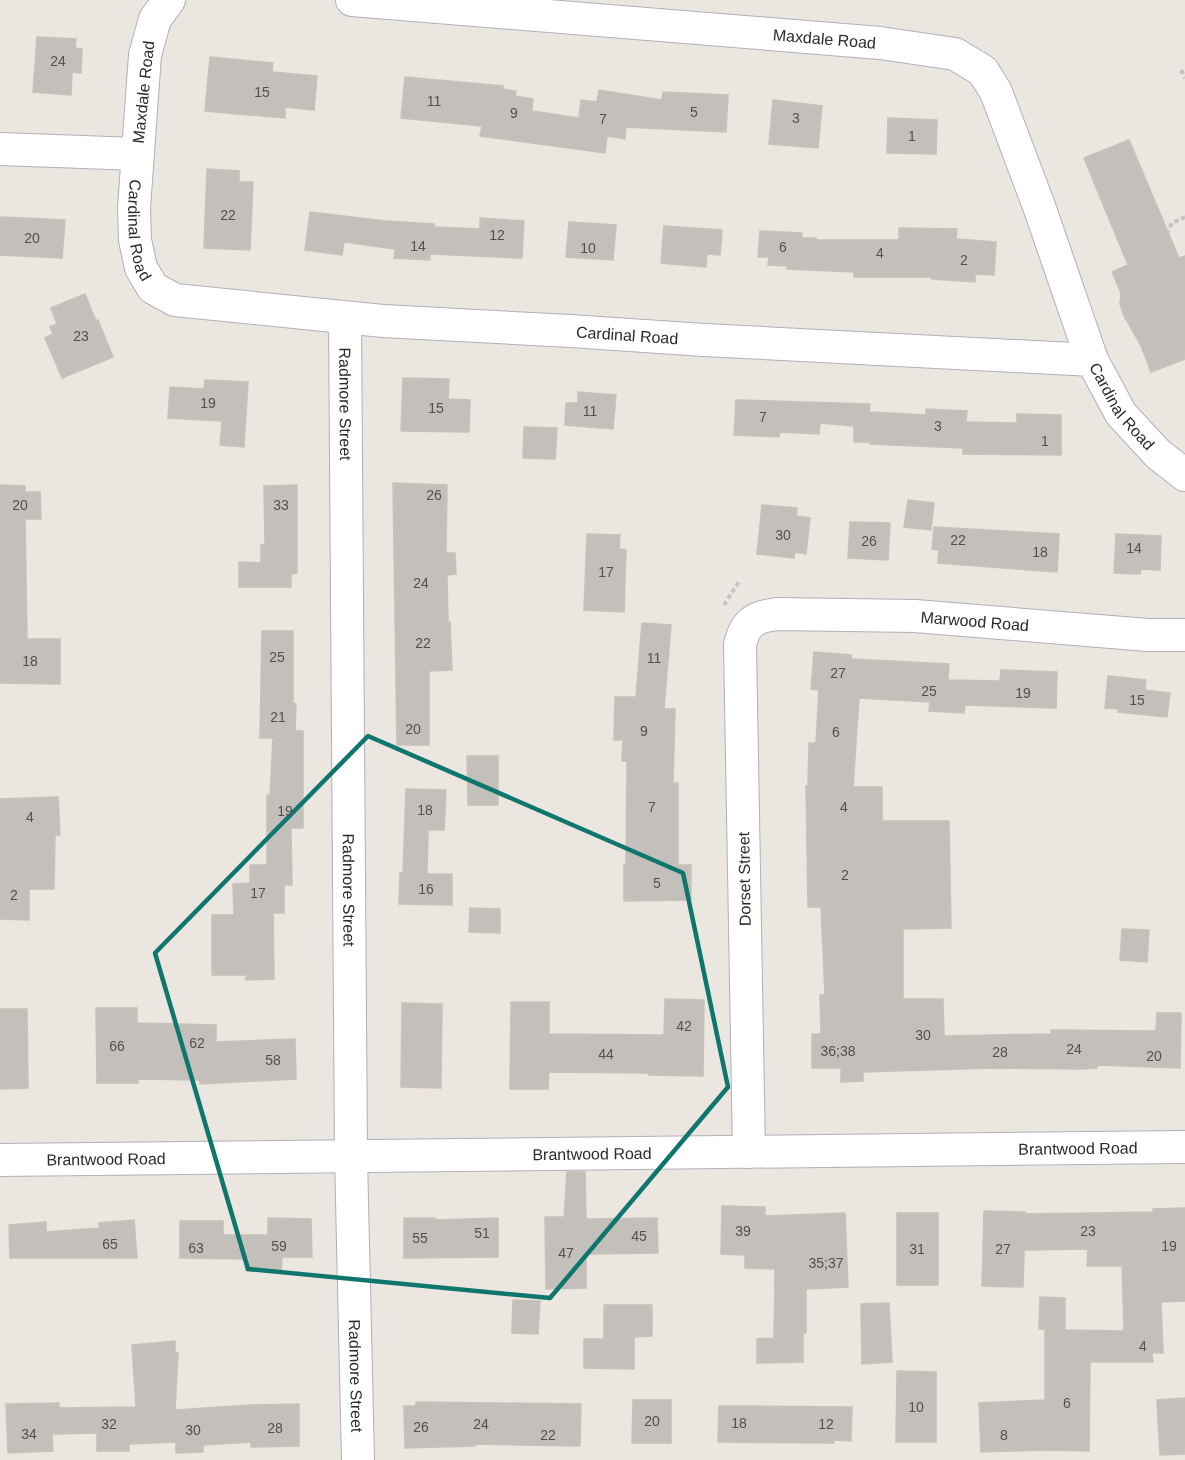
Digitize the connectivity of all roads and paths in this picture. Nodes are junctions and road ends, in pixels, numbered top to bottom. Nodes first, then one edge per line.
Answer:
1 (169, 0) edge
2 (352, 0) edge
3 (1181, 70) dead end
4 (1185, 78) edge
5 (0, 149) edge
6 (137, 154) junction
7 (1185, 217) edge
8 (1159, 248) dead end
9 (345, 318) junction
10 (1092, 360) junction
11 (1185, 475) edge
12 (740, 580) dead end
13 (720, 610) dead end
14 (762, 616) joint
15 (1185, 635) edge
16 (1185, 1147) edge
17 (749, 1152) junction
18 (351, 1156) junction
19 (0, 1160) edge
20 (358, 1460) edge

1 - 6 street, Maxdale Road
2 - 10 street, Maxdale Road
3 - 4 path
5 - 6 street
6 - 9 street, Cardinal Road
7 - 8 path
9 - 10 street, Cardinal Road
9 - 18 street, Radmore Street
10 - 11 street, Cardinal Road
12 - 13 path
14 - 15 street, Marwood Road
14 - 17 street, Dorset Street
16 - 17 street, Brantwood Road
17 - 18 street, Brantwood Road
18 - 19 street, Brantwood Road
18 - 20 street, Radmore Street

